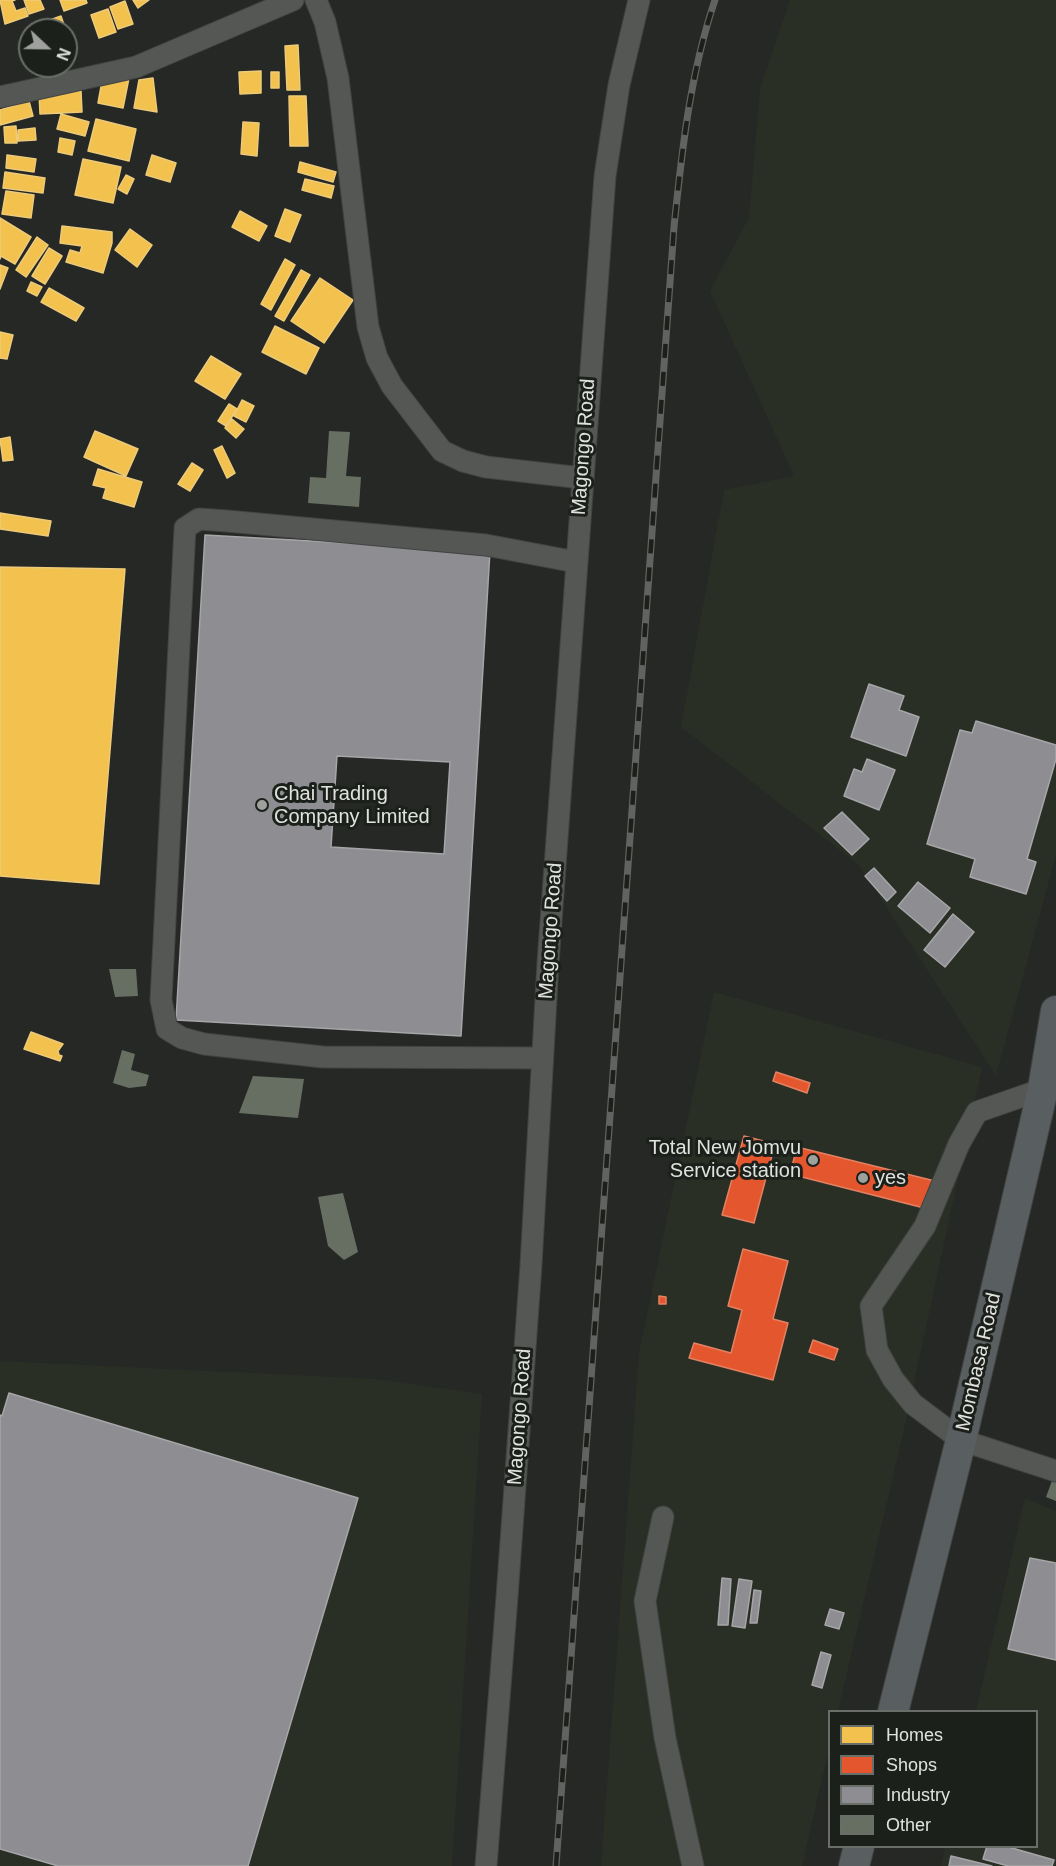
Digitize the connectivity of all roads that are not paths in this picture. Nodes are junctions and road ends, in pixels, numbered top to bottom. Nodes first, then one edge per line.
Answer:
1 (293, 0) edge
2 (316, 0) edge
3 (639, 0) edge
4 (0, 97) edge
5 (582, 478) junction
6 (576, 562) junction
7 (1056, 1011) edge
8 (542, 1058) junction
9 (1043, 1089) junction
10 (961, 1440) junction
11 (1056, 1472) edge
12 (663, 1517) dead end
13 (894, 1710) edge
14 (858, 1848) edge
15 (486, 1866) edge
16 (693, 1866) edge
17 (854, 1866) edge

1 - 4 street
2 - 5 street
3 - 5 street, Magongo Road
5 - 6 street, Magongo Road
6 - 8 street, Magongo Road
6 - 8 street
7 - 9 highway, Mombasa Road
8 - 15 street, Magongo Road
9 - 10 highway, Mombasa Road
9 - 10 street
10 - 11 street
10 - 13 highway, Mombasa Road
12 - 16 street
14 - 17 highway

